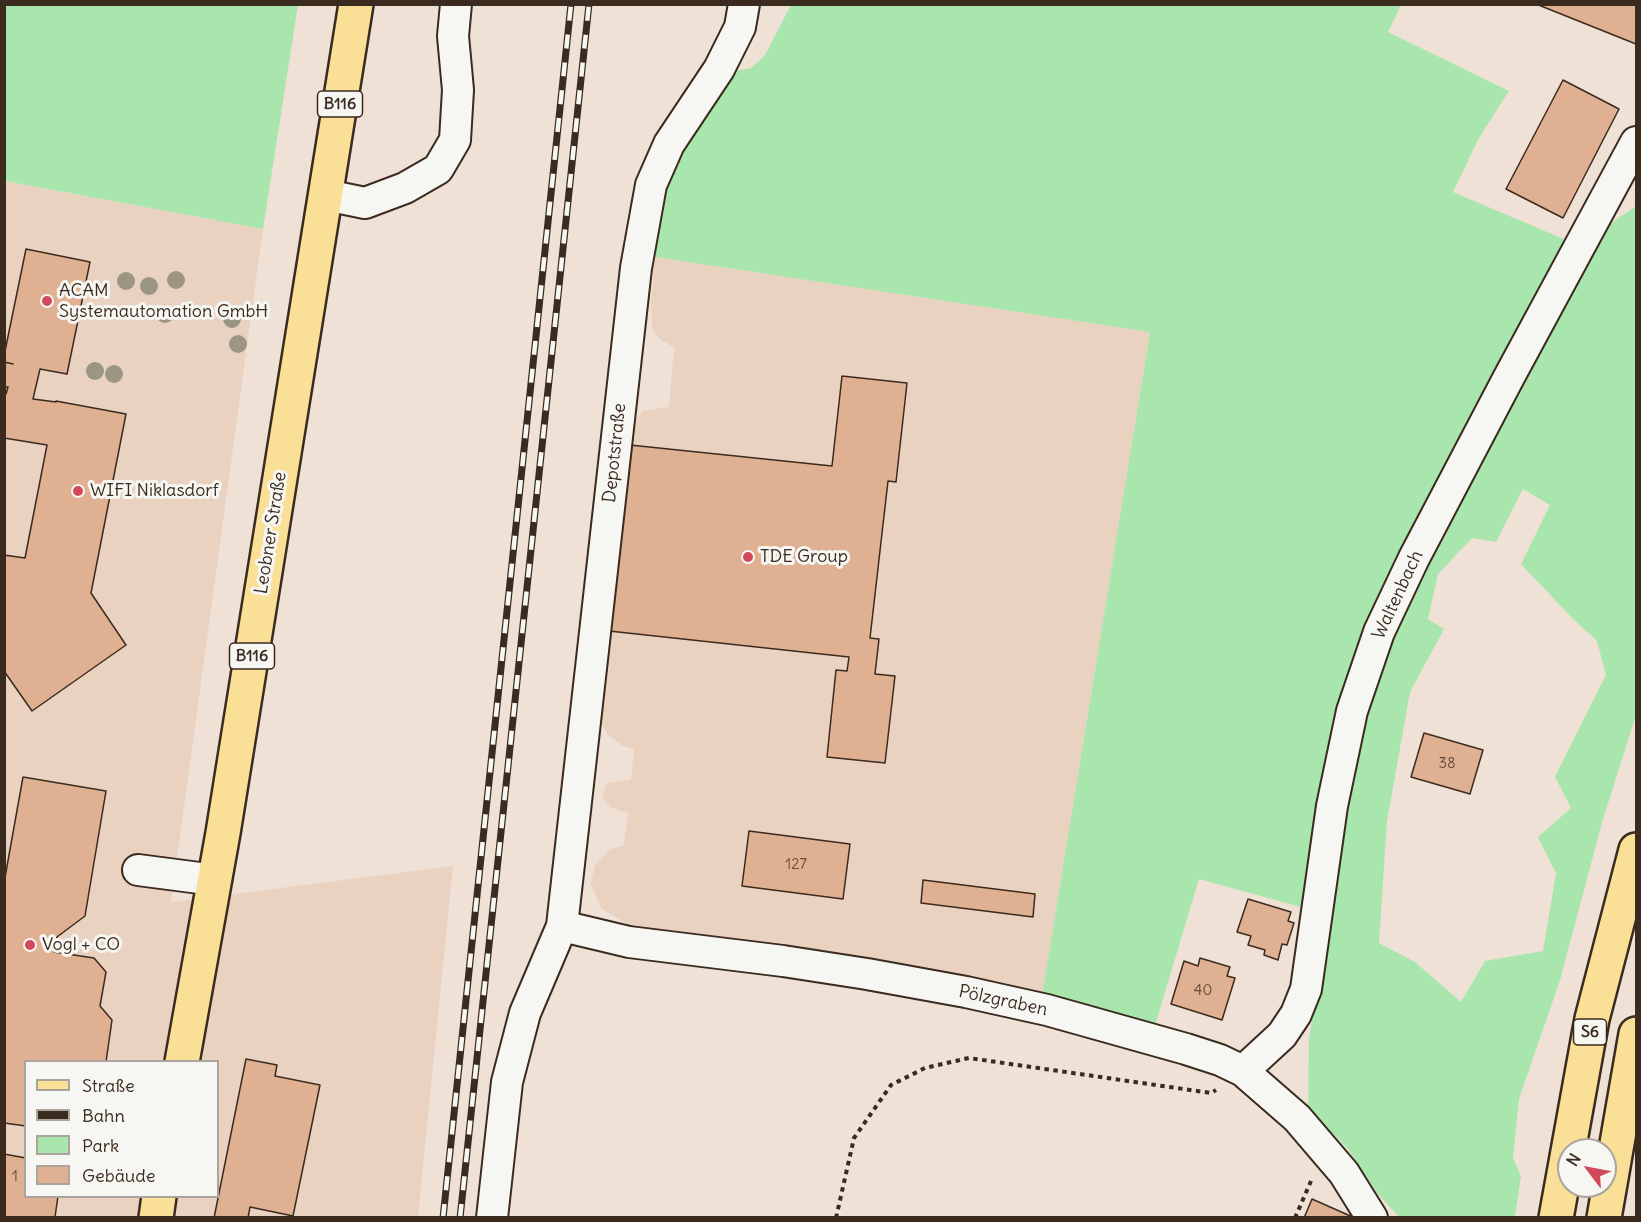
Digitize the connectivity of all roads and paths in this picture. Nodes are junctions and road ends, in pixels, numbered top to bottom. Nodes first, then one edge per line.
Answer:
1 (356, 4) edge
2 (456, 4) edge
3 (744, 4) edge
4 (1636, 142) edge
5 (326, 195) junction
6 (1636, 850) edge
7 (138, 870) dead end
8 (215, 880) junction
9 (562, 926) junction
10 (1636, 1034) edge
11 (183, 1060) edge
12 (1243, 1071) junction
13 (1325, 1151) junction
14 (159, 1198) edge
15 (156, 1218) edge
16 (492, 1218) edge
17 (836, 1218) edge
18 (1294, 1218) edge
19 (1372, 1218) edge
20 (1556, 1218) edge
21 (1605, 1218) edge

1 - 5 main road, Leobner Straße / B116
2 - 5 street
3 - 9 street, Depotstraße
4 - 12 street, Waltenbach
5 - 8 main road, Leobner Straße / B116
6 - 20 main road, S6
7 - 8 street
8 - 11 main road, Leobner Straße / B116
9 - 12 street, Pölzgraben
9 - 16 street, Depotstraße
10 - 21 main road
12 - 13 street, Pölzgraben
12 - 17 path
13 - 18 path
13 - 19 street, Pölzgraben
14 - 15 main road

